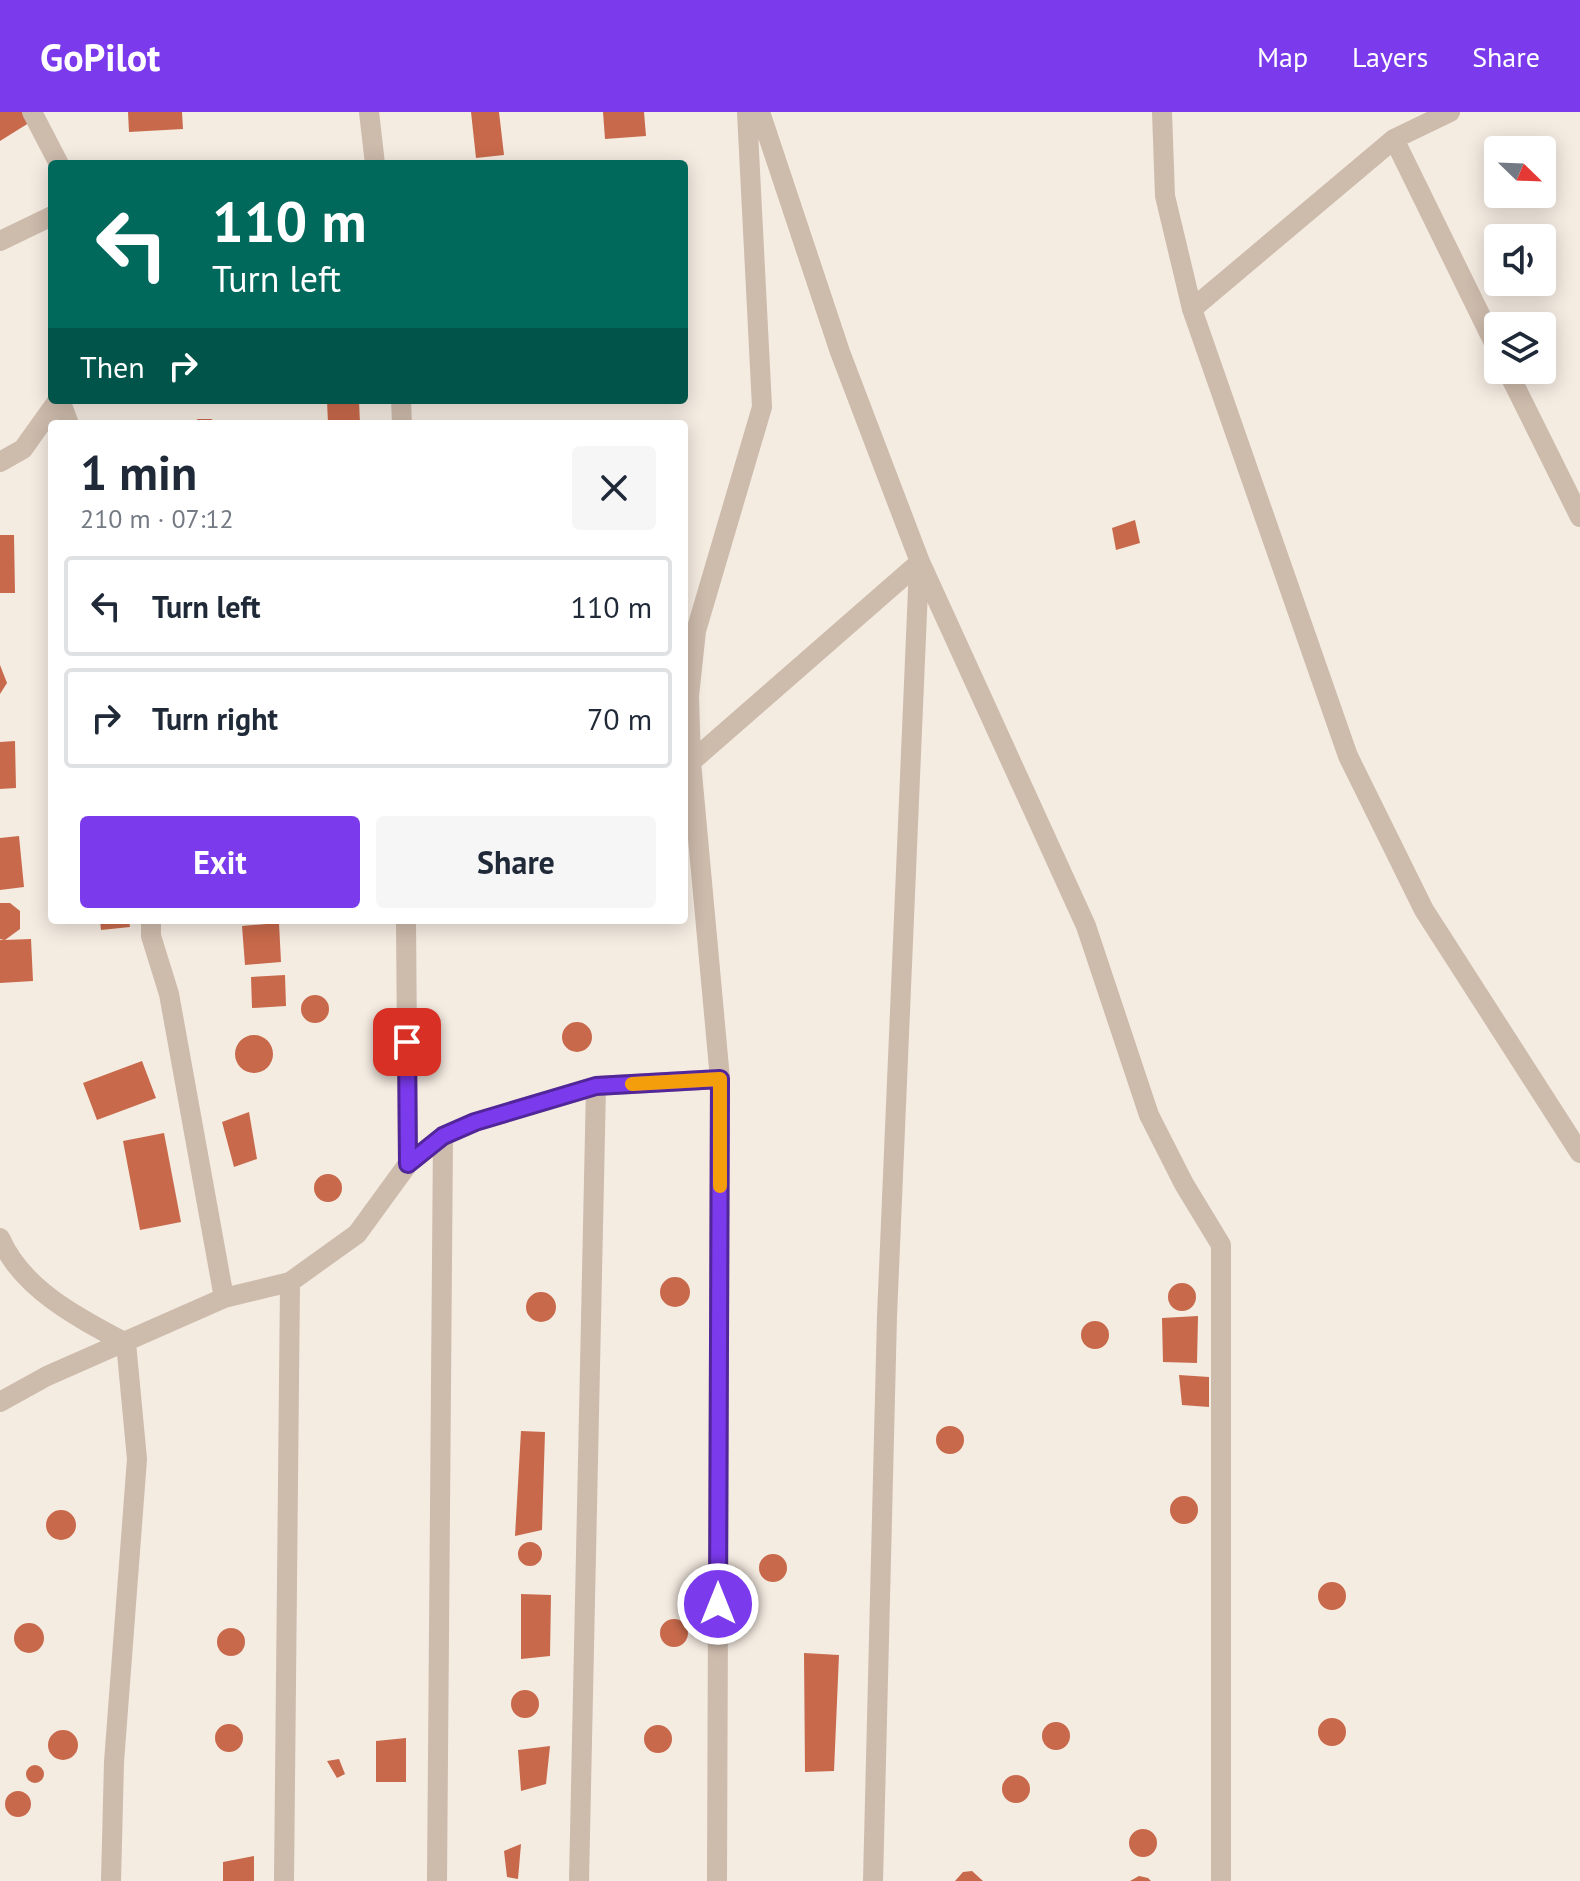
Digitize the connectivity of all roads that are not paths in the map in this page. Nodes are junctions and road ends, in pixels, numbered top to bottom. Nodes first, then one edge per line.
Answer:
1 (32, 112) edge
2 (369, 112) edge
3 (747, 112) edge
4 (760, 112) edge
5 (1162, 112) edge
6 (1450, 112) edge
7 (1394, 139) junction
8 (57, 160) edge
9 (375, 160) edge
10 (48, 218) edge
11 (0, 241) edge
12 (1192, 309) junction
13 (1484, 322) edge
14 (1514, 384) edge
15 (56, 404) edge
16 (0, 462) edge
17 (1580, 517) edge
18 (920, 562) junction
19 (691, 762) junction
20 (151, 924) edge
21 (406, 924) edge
22 (720, 1079) junction
23 (596, 1086) junction
24 (443, 1136) junction
25 (1580, 1153) edge
26 (408, 1164) junction
27 (0, 1238) edge
28 (290, 1282) junction
29 (224, 1298) junction
30 (126, 1343) junction
31 (0, 1402) edge
32 (111, 1881) edge
33 (284, 1881) edge
34 (437, 1881) edge
35 (579, 1881) edge
36 (717, 1881) edge
37 (873, 1881) edge
38 (1221, 1881) edge

1 - 8 street
2 - 9 street
3 - 19 street
4 - 18 street
5 - 12 street
6 - 7 street
7 - 12 street
7 - 13 street
10 - 11 street
12 - 25 street
14 - 17 street
15 - 16 street
18 - 19 street
18 - 37 street
18 - 38 street
19 - 22 street
20 - 29 street
21 - 26 street
22 - 23 street
22 - 36 street
23 - 24 street
23 - 35 street
24 - 26 street
24 - 34 street
26 - 28 street
27 - 30 street
28 - 29 street
28 - 33 street
29 - 30 street
30 - 31 street
30 - 32 street

